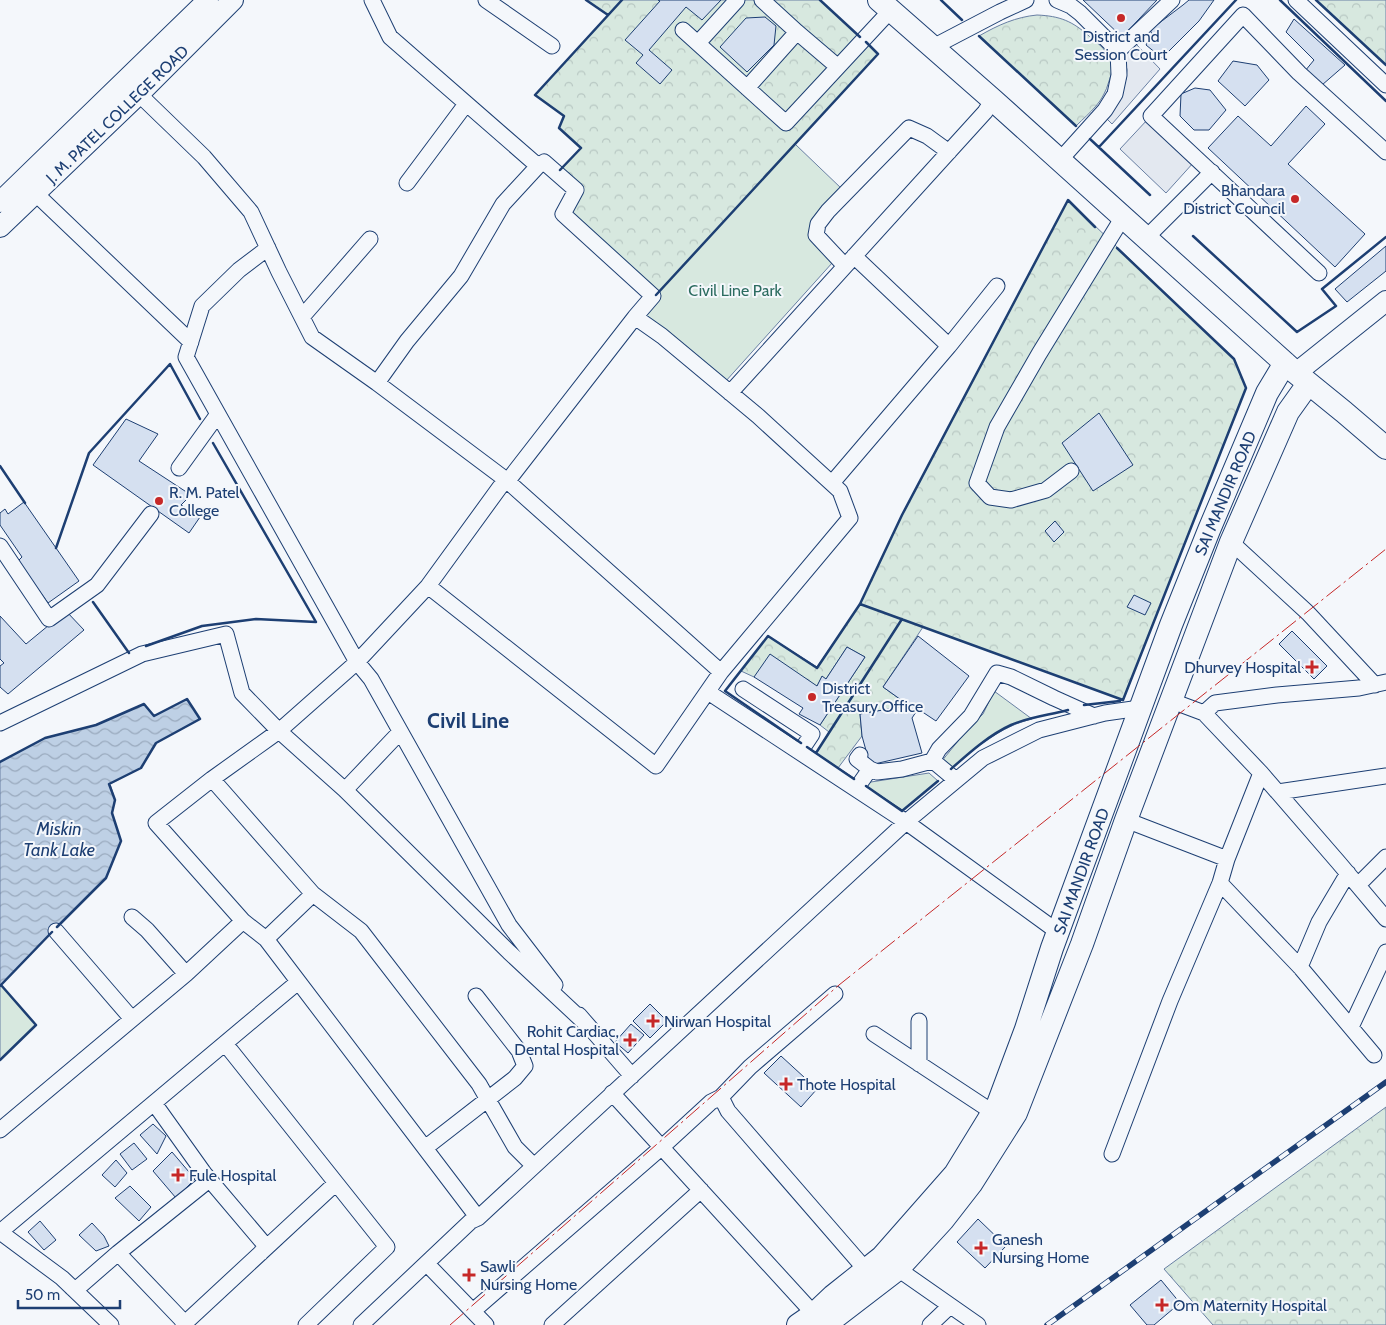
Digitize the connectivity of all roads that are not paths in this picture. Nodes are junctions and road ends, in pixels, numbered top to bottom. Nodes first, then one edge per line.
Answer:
1 (208, 0) edge
2 (233, 0) edge
3 (372, 0) edge
4 (486, 0) edge
5 (737, 0) edge
6 (762, 0) edge
7 (1057, 0) edge
8 (1172, 0) edge
9 (1296, 0) edge
10 (1017, 2) edge
11 (885, 5) edge
12 (683, 30) dead end
13 (797, 32) junction
14 (698, 43) junction
15 (552, 46) dead end
16 (932, 47) junction
17 (1118, 51) junction
18 (838, 66) junction
19 (140, 84) junction
20 (1386, 85) edge
21 (747, 88) junction
22 (993, 100) junction
23 (466, 104) junction
24 (949, 152) junction
25 (1386, 152) edge
26 (1060, 160) junction
27 (538, 166) junction
28 (1212, 172) junction
29 (407, 183) dead end
30 (35, 193) junction
31 (0, 202) edge
32 (1123, 217) junction
33 (0, 226) edge
34 (1146, 238) junction
35 (370, 239) dead end
36 (268, 248) junction
37 (849, 261) junction
38 (1319, 273) dead end
39 (997, 286) dead end
40 (1386, 301) edge
41 (302, 317) junction
42 (635, 317) junction
43 (1251, 333) junction
44 (191, 342) junction
45 (949, 346) junction
46 (1296, 373) junction
47 (377, 383) junction
48 (730, 393) junction
49 (1267, 393) junction
50 (1288, 412) junction
51 (1344, 412) junction
52 (218, 414) junction
53 (1386, 448) edge
54 (179, 468) dead end
55 (1071, 471) dead end
56 (507, 481) junction
57 (832, 483) junction
58 (151, 514) dead end
59 (1231, 542) junction
60 (0, 546) edge
61 (428, 586) junction
62 (357, 662) junction
63 (721, 672) junction
64 (1381, 684) edge
65 (743, 689) dead end
66 (708, 692) junction
67 (1140, 708) junction
68 (1169, 709) junction
69 (1204, 713) junction
70 (1094, 716) junction
71 (0, 723) edge
72 (279, 731) junction
73 (400, 732) junction
74 (800, 752) junction
75 (860, 755) dead end
76 (932, 760) junction
77 (870, 769) junction
78 (1261, 773) junction
79 (1386, 776) edge
80 (212, 778) junction
81 (956, 780) junction
82 (856, 789) junction
83 (345, 790) junction
84 (1278, 792) junction
85 (1126, 820) junction
86 (906, 822) junction
87 (1386, 857) edge
88 (1227, 859) junction
89 (1353, 879) junction
90 (1220, 883) junction
91 (313, 894) junction
92 (132, 917) dead end
93 (1386, 919) edge
94 (243, 921) junction
95 (56, 931) dead end
96 (1058, 932) junction
97 (266, 939) junction
98 (1386, 952) edge
99 (1300, 967) junction
100 (186, 974) junction
101 (298, 982) junction
102 (835, 994) dead end
103 (476, 996) dead end
104 (132, 1019) junction
105 (919, 1021) dead end
106 (584, 1022) junction
107 (1351, 1027) junction
108 (874, 1034) dead end
109 (224, 1044) junction
110 (1374, 1056) dead end
111 (919, 1064) junction
112 (632, 1076) junction
113 (612, 1093) junction
114 (721, 1098) junction
115 (487, 1099) junction
116 (154, 1103) junction
117 (1001, 1118) junction
118 (0, 1130) edge
119 (662, 1147) junction
120 (425, 1148) junction
121 (1112, 1154) dead end
122 (534, 1166) junction
123 (204, 1173) junction
124 (336, 1183) junction
125 (701, 1190) junction
126 (478, 1218) junction
127 (0, 1232) edge
128 (118, 1253) junction
129 (261, 1253) junction
130 (427, 1264) junction
131 (898, 1269) junction
132 (866, 1270) junction
133 (72, 1288) junction
134 (950, 1306) junction
135 (473, 1311) junction
136 (812, 1321) edge
137 (184, 1324) edge
138 (112, 1325) edge
139 (306, 1325) edge
140 (361, 1325) edge
141 (486, 1325) edge
142 (552, 1325) edge
143 (930, 1325) edge
144 (978, 1325) edge

1 - 19 main road, J. M. PATEL COLLEGE ROAD
2 - 19 main road, J. M. PATEL COLLEGE ROAD
3 - 23 street
4 - 15 street
5 - 14 street
6 - 13 street
7 - 17 street
8 - 17 street
9 - 20 street
10 - 16 street
11 - 16 highway
11 - 18 street
12 - 14 street
13 - 18 street
13 - 21 street
14 - 21 street
16 - 22 highway
17 - 26 street
18 - 21 street
19 - 30 main road, J. M. PATEL COLLEGE ROAD
19 - 31 main road, J. M. PATEL COLLEGE ROAD
19 - 36 street
22 - 24 street
22 - 26 highway
23 - 27 street
23 - 29 street
24 - 37 street
24 - 37 street
25 - 28 street
26 - 32 highway
27 - 42 street
27 - 47 street
28 - 34 street
28 - 38 street
30 - 33 main road, J. M. PATEL COLLEGE ROAD
30 - 44 street
32 - 34 highway
32 - 55 street
34 - 43 highway
35 - 41 street
36 - 41 street
36 - 44 street
37 - 45 street
37 - 48 street
39 - 45 street
40 - 46 main road
41 - 47 street
42 - 48 street
42 - 56 street
43 - 46 highway
43 - 49 highway
44 - 52 street
45 - 57 street
46 - 49 highway, SAI MANDIR ROAD
46 - 50 highway, SAI MANDIR ROAD
46 - 51 highway
47 - 56 street
48 - 57 street
49 - 67 highway, SAI MANDIR ROAD
50 - 51 highway
50 - 59 highway, SAI MANDIR ROAD
51 - 53 highway
52 - 54 street
52 - 62 street
56 - 61 street
56 - 63 street
57 - 63 street
58 - 60 street
59 - 64 street
59 - 68 highway, SAI MANDIR ROAD
61 - 62 street
61 - 66 street
62 - 72 street
62 - 73 street
63 - 66 street
64 - 69 street
65 - 74 street
66 - 74 street
67 - 68 highway
67 - 70 street
67 - 96 highway, SAI MANDIR ROAD
68 - 69 street
68 - 85 highway, SAI MANDIR ROAD
69 - 78 street
70 - 76 street
70 - 81 street
71 - 72 street
72 - 80 street
72 - 83 street
73 - 83 street
73 - 106 street
74 - 82 street
75 - 77 street
76 - 77 street
76 - 81 street
77 - 82 street
78 - 84 street
78 - 88 street
79 - 84 street
80 - 91 street
80 - 94 street
81 - 86 street
82 - 86 street
83 - 106 street
84 - 89 street
85 - 88 street
85 - 117 highway, SAI MANDIR ROAD
86 - 96 street
86 - 112 street
87 - 89 street
88 - 90 street
89 - 93 street
89 - 99 street
90 - 99 street
90 - 121 street
91 - 97 street
91 - 115 street
92 - 100 street
94 - 97 street
94 - 100 street
95 - 104 street
96 - 117 highway, SAI MANDIR ROAD
97 - 101 street
98 - 107 street
99 - 107 street
100 - 104 street
101 - 109 street
101 - 120 street
102 - 114 street
103 - 115 street
104 - 118 street
105 - 111 street
106 - 112 street
107 - 110 street
108 - 111 street
109 - 116 street
109 - 124 street
111 - 117 street
112 - 113 street
113 - 119 street
113 - 122 street
114 - 119 street
114 - 132 street
115 - 120 street
115 - 122 street
116 - 123 street
116 - 127 street
117 - 131 highway, SAI MANDIR ROAD
117 - 132 highway, SAI MANDIR ROAD
119 - 125 street
119 - 135 street
120 - 126 street
122 - 126 street
123 - 128 street
123 - 129 street
124 - 129 street
124 - 139 street
125 - 136 street
125 - 142 street
126 - 130 street
127 - 133 street
128 - 133 street
128 - 137 street
129 - 137 street
130 - 135 street
130 - 140 street
131 - 134 street
131 - 136 highway, SAI MANDIR ROAD
132 - 136 highway, SAI MANDIR ROAD
133 - 138 street
134 - 143 street
134 - 144 street
135 - 141 street

